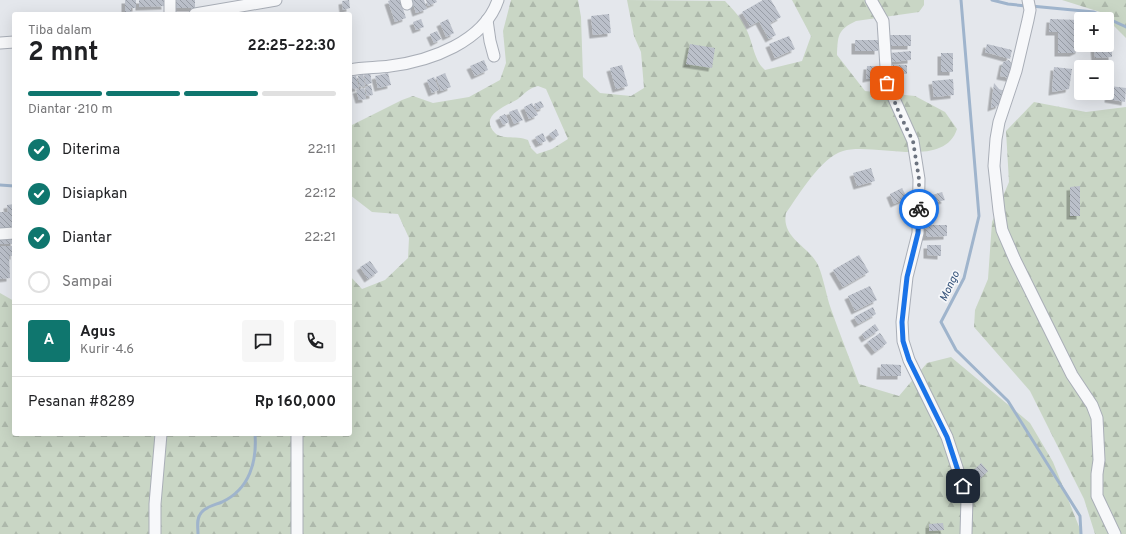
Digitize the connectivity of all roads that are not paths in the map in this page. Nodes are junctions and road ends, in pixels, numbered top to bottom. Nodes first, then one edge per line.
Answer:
1 (170, 0) edge
2 (276, 0) edge
3 (498, 0) edge
4 (871, 0) edge
5 (1029, 3) edge
6 (249, 10) edge
7 (170, 12) edge
8 (222, 12) edge
9 (487, 20) junction
10 (12, 42) edge
11 (0, 43) edge
12 (494, 56) dead end
13 (352, 70) edge
14 (12, 233) edge
15 (0, 234) edge
16 (161, 436) edge
17 (298, 436) edge
18 (155, 534) edge
19 (297, 534) edge
20 (966, 534) edge
21 (1115, 534) edge

1 - 7 street
2 - 6 street
3 - 9 street
4 - 20 street
5 - 21 street
6 - 8 street
9 - 12 street
9 - 13 street
10 - 11 street
14 - 15 street
16 - 18 street
17 - 19 street

